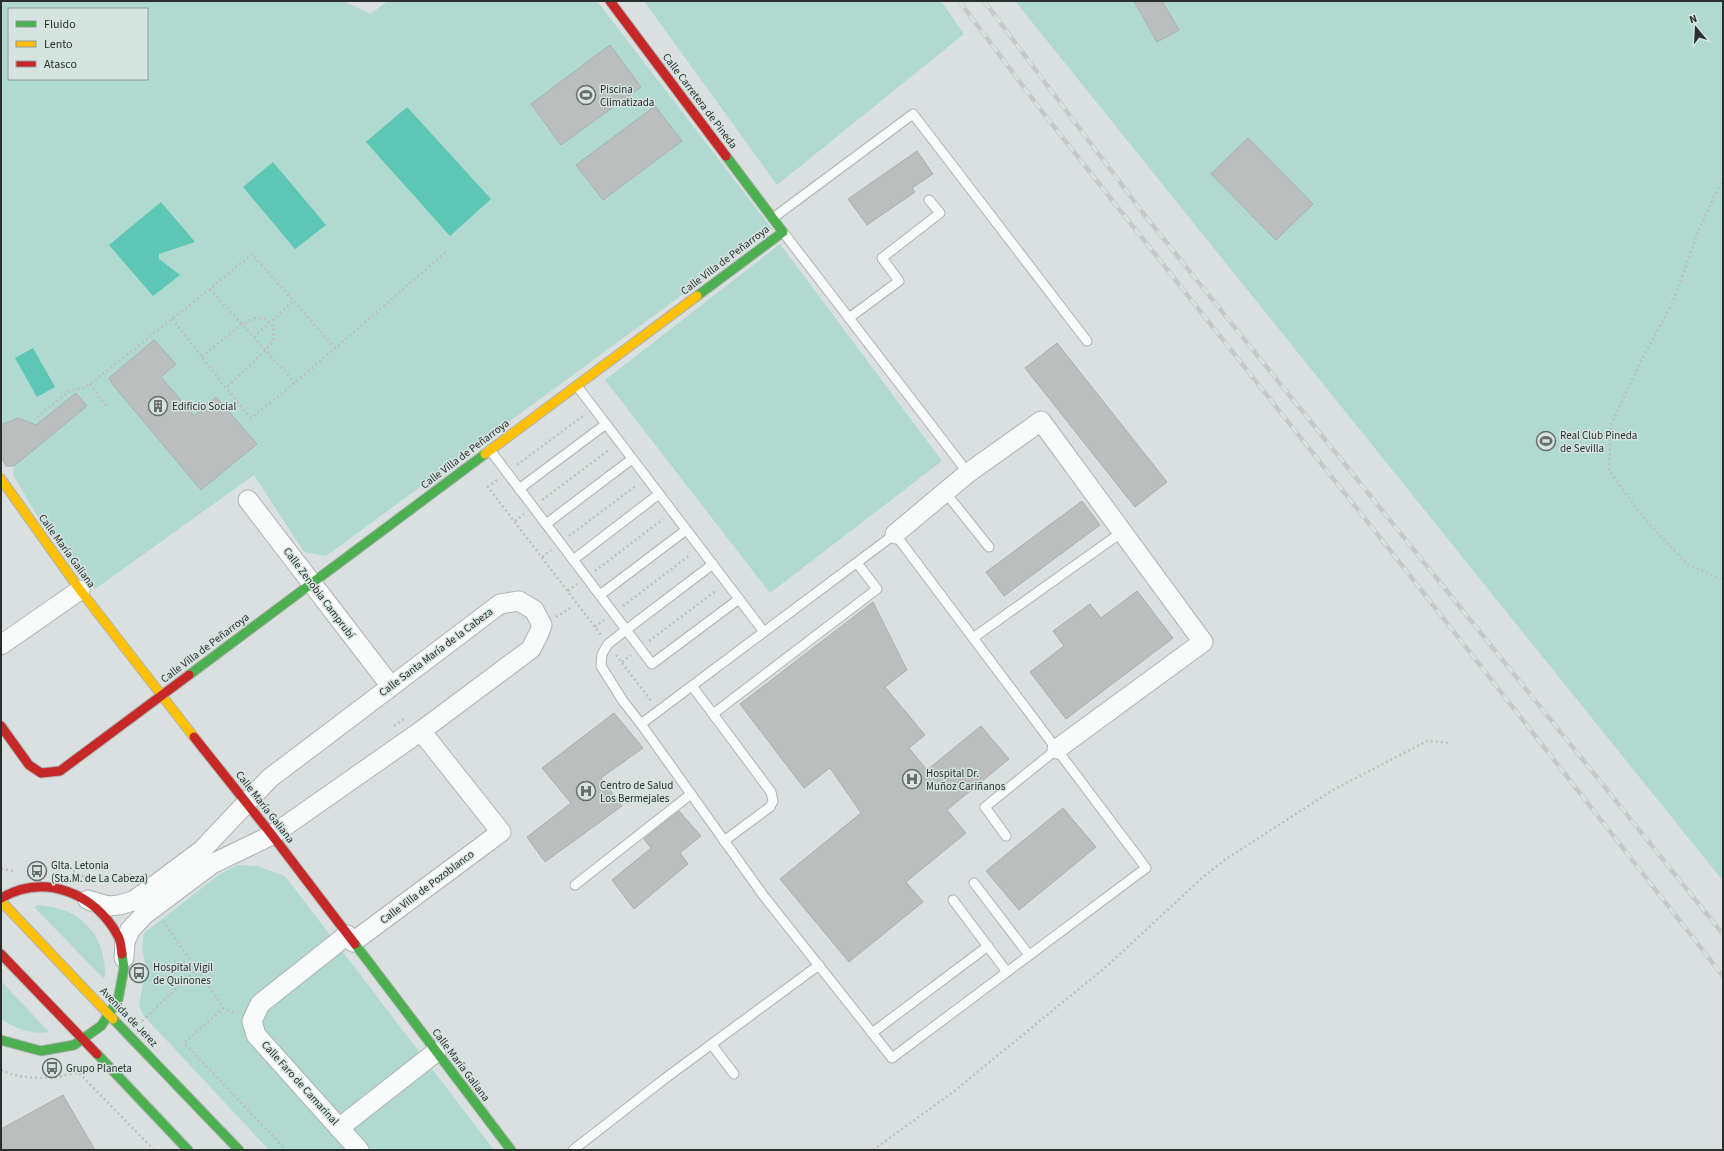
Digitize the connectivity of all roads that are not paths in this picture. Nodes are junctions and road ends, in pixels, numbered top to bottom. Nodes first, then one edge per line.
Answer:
1 (610, 1) edge
2 (929, 200) dead end
3 (772, 217) junction
4 (783, 232) junction
5 (849, 318) junction
6 (1087, 341) dead end
7 (577, 386) junction
8 (606, 424) junction
9 (490, 450) junction
10 (632, 459) junction
11 (968, 473) junction
12 (1, 479) edge
13 (519, 489) junction
14 (945, 492) junction
15 (659, 494) junction
16 (248, 500) dead end
17 (546, 524) junction
18 (686, 530) junction
19 (1122, 532) junction
20 (896, 534) junction
21 (989, 548) dead end
22 (573, 560) junction
23 (857, 563) junction
24 (713, 564) junction
25 (312, 583) junction
26 (80, 590) junction
27 (600, 595) junction
28 (739, 599) junction
29 (626, 630) junction
30 (764, 632) junction
31 (973, 638) junction
32 (1, 645) edge
33 (390, 686) junction
34 (692, 686) junction
35 (161, 696) junction
36 (713, 714) junction
37 (641, 724) junction
38 (1, 726) edge
39 (421, 731) junction
40 (1057, 750) junction
41 (691, 794) junction
42 (246, 802) junction
43 (272, 835) junction
44 (1006, 836) dead end
45 (724, 840) junction
46 (974, 883) dead end
47 (574, 885) dead end
48 (1, 898) edge
49 (88, 900) junction
50 (953, 900) dead end
51 (1, 901) edge
52 (350, 939) junction
53 (988, 946) junction
54 (1, 954) edge
55 (1029, 955) junction
56 (124, 959) junction
57 (819, 965) junction
58 (1007, 972) junction
59 (110, 1015) junction
60 (872, 1033) junction
61 (1, 1040) edge
62 (83, 1040) junction
63 (712, 1045) junction
64 (436, 1052) junction
65 (734, 1074) dead end
66 (339, 1128) junction
67 (188, 1150) edge
68 (239, 1150) edge
69 (359, 1150) edge
70 (511, 1150) edge
71 (573, 1150) edge

1 - 3 street, Calle Carretera de Pineda
2 - 5 lane
3 - 4 street, Calle Carretera de Pineda
3 - 6 lane
4 - 5 lane
4 - 7 street, Calle Villa de Peñarroya
5 - 11 lane
7 - 8 lane
7 - 9 street, Calle Villa de Peñarroya
8 - 10 lane
8 - 13 lane
9 - 13 lane
9 - 25 street, Calle Villa de Peñarroya
10 - 15 lane
10 - 17 lane
11 - 14 street
11 - 19 street
12 - 26 street, Calle María Galiana
13 - 17 lane
14 - 20 street
14 - 21 lane
15 - 18 lane
15 - 22 lane
16 - 25 street, Calle Zenobia Camprubí
17 - 22 lane
18 - 24 lane
18 - 27 lane
19 - 31 lane
19 - 40 street
20 - 23 lane
20 - 31 lane
22 - 27 lane
23 - 30 lane
23 - 36 lane
24 - 28 lane
24 - 29 lane
25 - 33 street, Calle Zenobia Camprubí
25 - 35 street, Calle Villa de Peñarroya
26 - 32 street
26 - 35 street, Calle María Galiana
27 - 29 lane
28 - 29 lane
28 - 30 lane
29 - 37 lane
30 - 34 lane
31 - 40 lane
33 - 39 street, Calle Santa María de la Cabeza
33 - 42 street, Calle Santa María de la Cabeza
34 - 36 lane
34 - 37 lane
35 - 38 street, Calle Villa de Peñarroya
35 - 42 street, Calle María Galiana
36 - 45 lane
37 - 41 lane
39 - 43 street, Calle Santa María de la Cabeza
39 - 52 street, Calle Villa de Pozoblanco
40 - 44 lane
40 - 55 lane
41 - 45 lane
41 - 47 lane
42 - 43 street, Calle María Galiana
42 - 49 street, Calle Santa María de la Cabeza
43 - 52 street, Calle María Galiana
43 - 56 street, Calle Santa María de la Cabeza
45 - 57 lane
46 - 55 lane
48 - 49 street
49 - 56 street
50 - 53 lane
51 - 59 street, Avenida de Jerez
52 - 64 street, Calle María Galiana
52 - 66 street, Calle Faro de Camarinal
53 - 58 lane
53 - 60 lane
54 - 62 street
55 - 58 lane
56 - 59 street
57 - 60 lane
57 - 63 lane
58 - 60 lane
59 - 62 street
59 - 68 street, Avenida de Jerez
61 - 62 street
62 - 67 street
63 - 65 lane
63 - 71 lane
64 - 66 street
64 - 70 street, Calle María Galiana
66 - 69 street, Calle Faro de Camarinal

